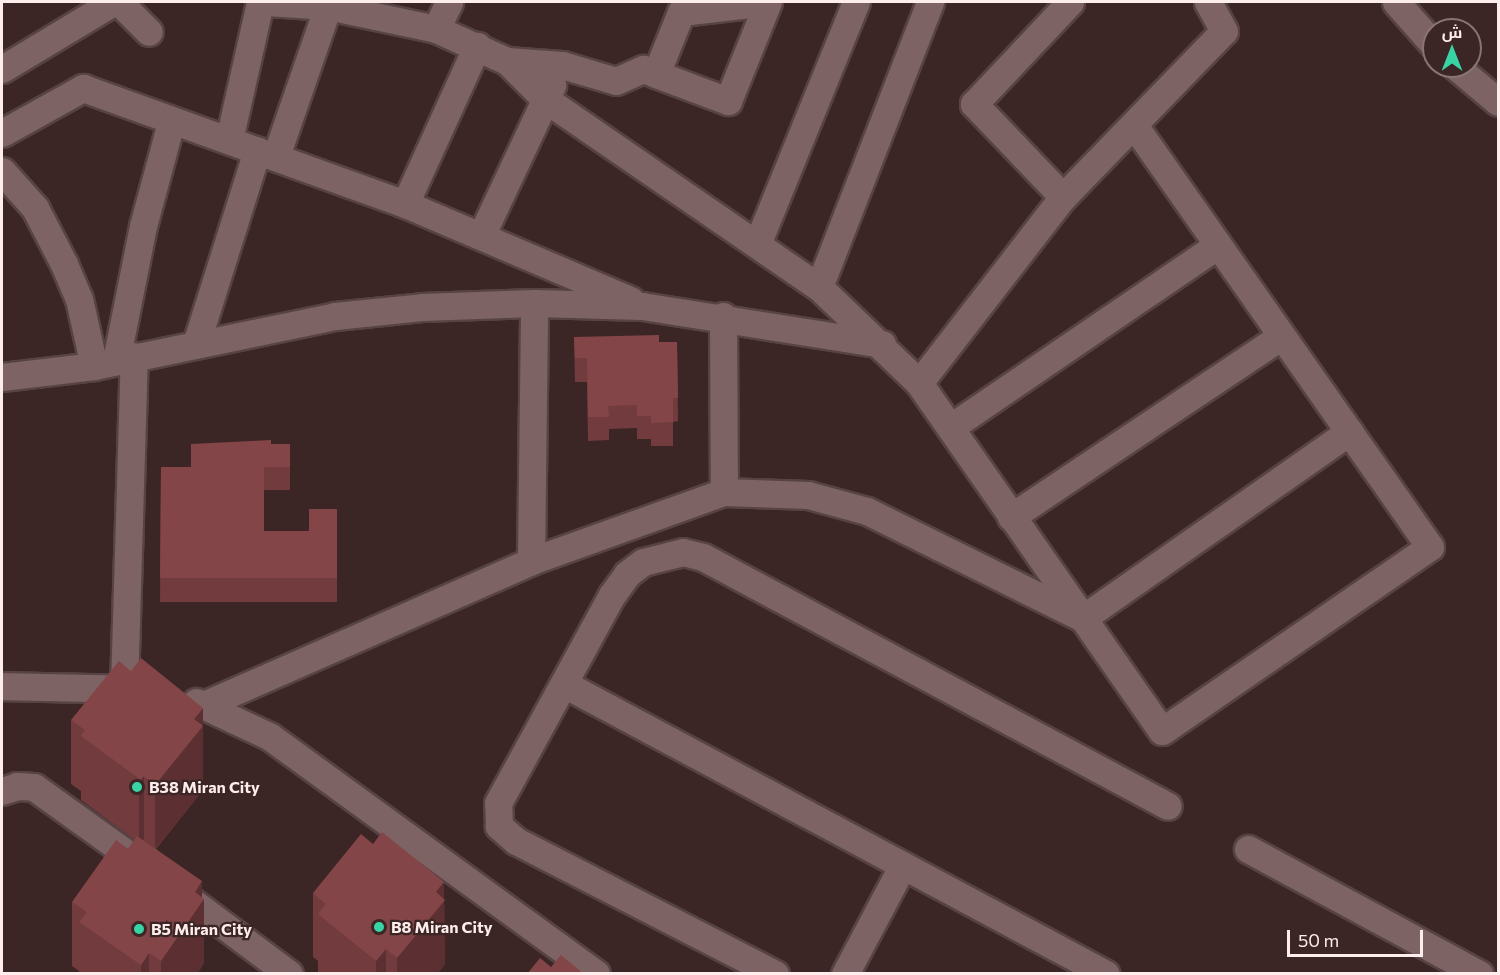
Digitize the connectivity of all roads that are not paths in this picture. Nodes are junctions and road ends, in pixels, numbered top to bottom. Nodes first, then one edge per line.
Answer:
1 (113, 2) edge
2 (119, 2) edge
3 (260, 2) edge
4 (267, 2) edge
5 (450, 2) edge
6 (767, 2) edge
7 (856, 2) edge
8 (930, 2) edge
9 (1070, 2) edge
10 (1208, 2) edge
11 (1396, 2) edge
12 (328, 6) junction
13 (436, 29) junction
14 (1422, 31) edge
15 (149, 32) dead end
16 (477, 46) junction
17 (507, 61) junction
18 (562, 65) junction
19 (2, 69) edge
20 (656, 74) junction
21 (1469, 78) edge
22 (545, 99) junction
23 (1498, 102) edge
24 (171, 122) junction
25 (1134, 125) junction
26 (2, 134) edge
27 (229, 140) junction
28 (266, 153) junction
29 (2, 171) edge
30 (1063, 197) junction
31 (405, 204) junction
32 (482, 234) junction
33 (758, 242) junction
34 (1218, 245) junction
35 (819, 286) junction
36 (534, 303) junction
37 (642, 306) junction
38 (723, 316) junction
39 (1281, 336) junction
40 (196, 344) junction
41 (882, 344) junction
42 (114, 361) junction
43 (2, 377) edge
44 (919, 383) junction
45 (951, 427) junction
46 (1349, 432) junction
47 (724, 492) junction
48 (1011, 517) junction
49 (531, 561) junction
50 (1083, 618) junction
51 (566, 685) junction
52 (2, 686) edge
53 (124, 688) junction
54 (206, 704) junction
55 (2, 791) edge
56 (1168, 807) dead end
57 (1248, 849) dead end
58 (903, 866) junction
59 (290, 974) edge
60 (596, 974) edge
61 (776, 974) edge
62 (845, 974) edge
63 (1106, 974) edge
64 (1479, 974) edge

1 - 19 street
2 - 15 street
3 - 27 street
4 - 12 street
5 - 13 street
6 - 20 street
6 - 20 street
7 - 33 street
8 - 35 street
9 - 30 street
10 - 25 street
11 - 14 street
12 - 13 street
12 - 28 street
13 - 16 street
16 - 17 street
16 - 31 street
17 - 18 street
17 - 22 street
18 - 20 street
18 - 22 street
21 - 23 street
22 - 32 street
22 - 33 street
24 - 26 street
24 - 27 street
24 - 42 street
25 - 30 street
25 - 34 street
27 - 28 street
28 - 31 street
28 - 40 street
29 - 42 street
30 - 44 street
31 - 32 street
32 - 37 street
33 - 35 street
34 - 39 street
34 - 45 street
35 - 41 street
36 - 37 street
36 - 40 street
36 - 49 street
37 - 38 street
38 - 41 street
38 - 47 street
39 - 46 street
39 - 48 street
40 - 42 street
41 - 44 street
42 - 43 street
42 - 53 street
44 - 45 street
45 - 48 street
46 - 50 street
46 - 50 street
47 - 49 street
47 - 50 street
48 - 50 street
49 - 54 street
51 - 56 street
51 - 58 street
51 - 61 street
52 - 53 street
53 - 54 street
54 - 60 street
55 - 59 street
57 - 64 street
58 - 62 street
58 - 63 street

